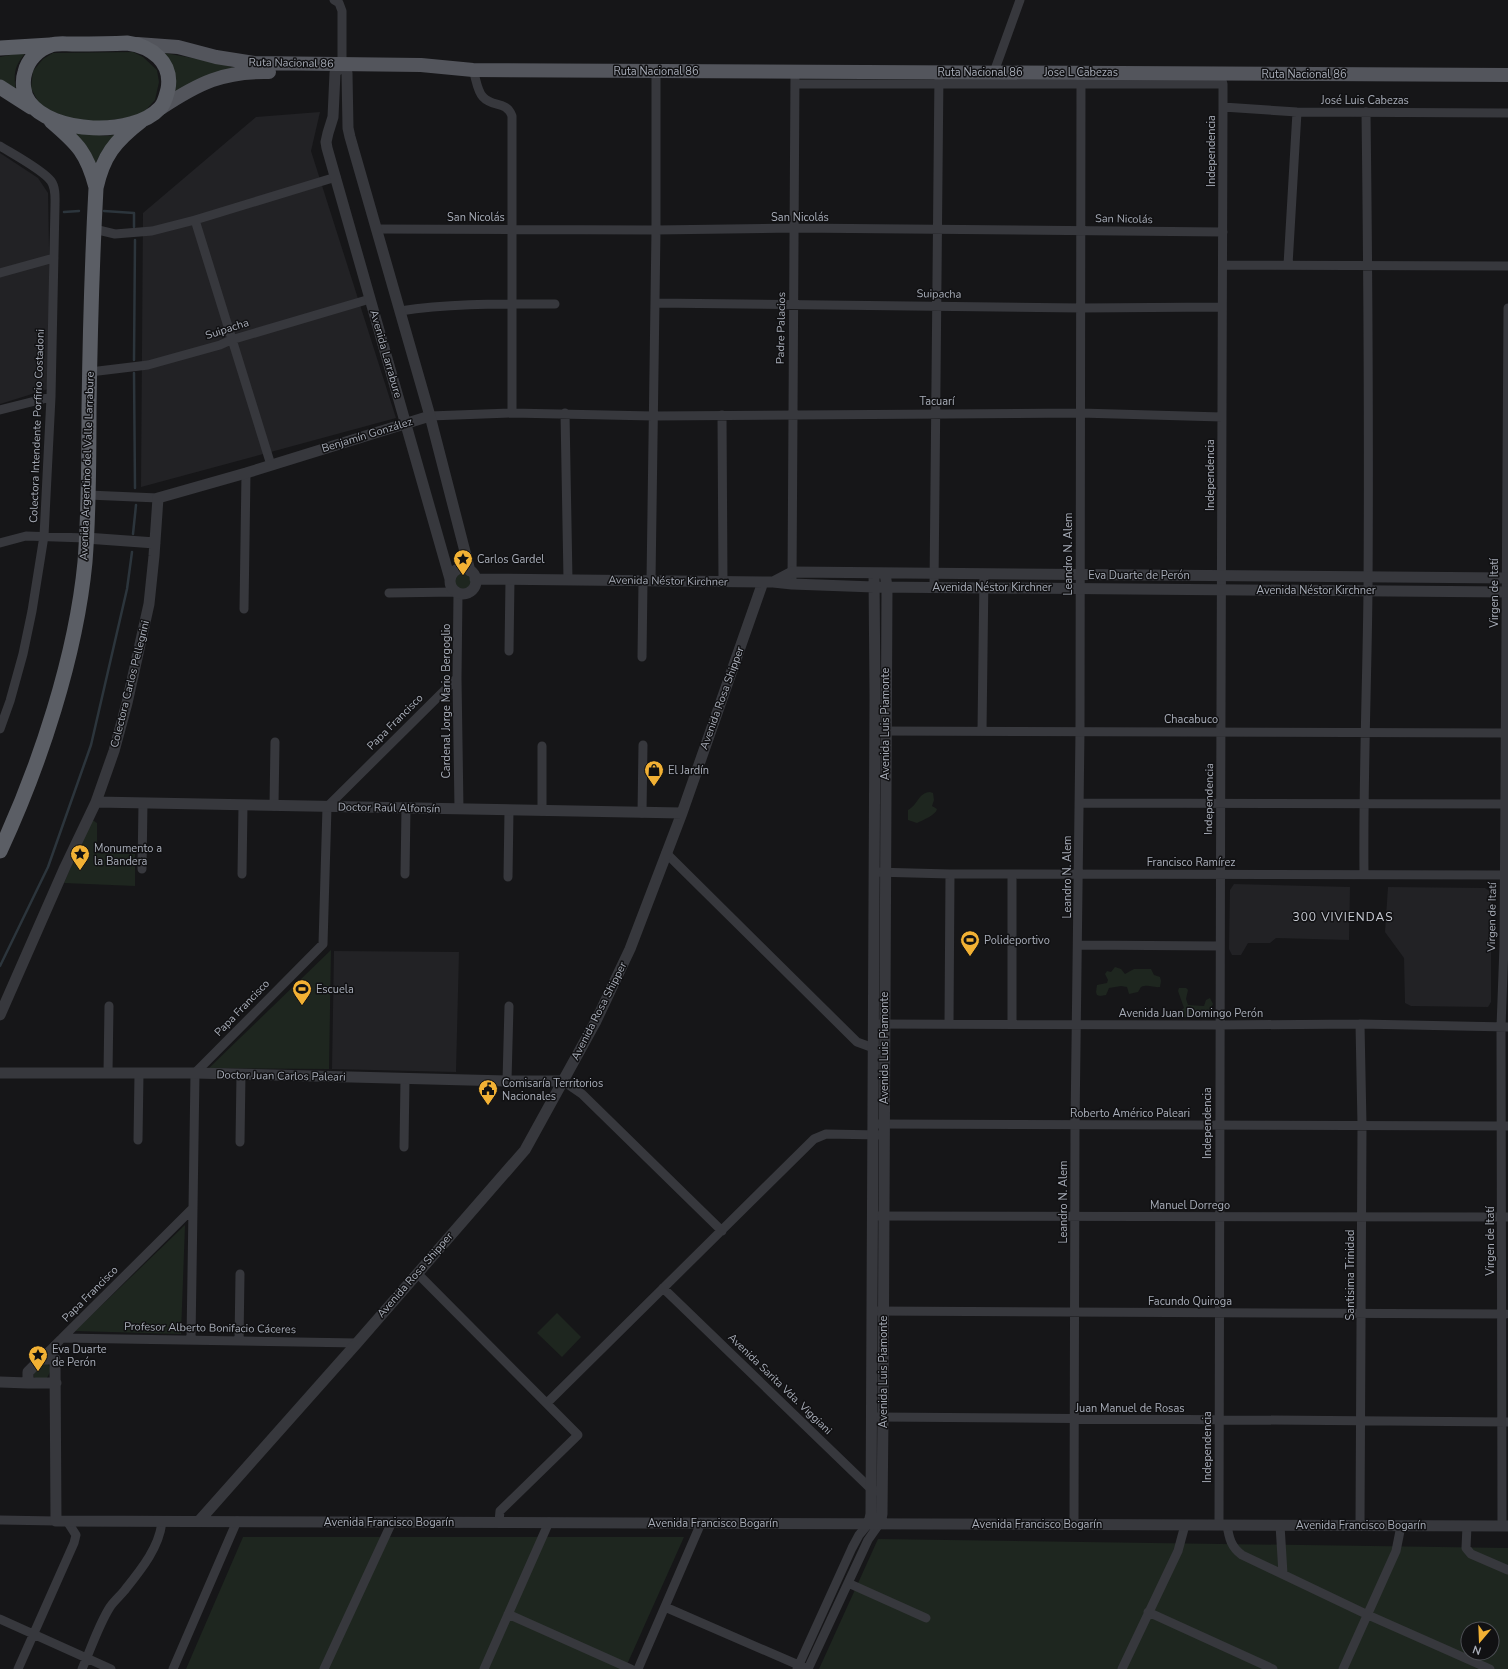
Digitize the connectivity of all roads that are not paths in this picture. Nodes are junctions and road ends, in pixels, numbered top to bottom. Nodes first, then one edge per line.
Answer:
1 (334, 0) edge
2 (1020, 0) edge
3 (133, 44) junction
4 (51, 45) junction
5 (0, 48) edge
6 (341, 70) junction
7 (473, 70) junction
8 (656, 71) junction
9 (994, 72) junction
10 (1508, 75) edge
11 (795, 78) junction
12 (939, 78) junction
13 (1081, 79) junction
14 (1221, 79) junction
15 (0, 87) edge
16 (1223, 107) junction
17 (161, 108) junction
18 (1297, 112) junction
19 (1366, 112) junction
20 (1508, 113) edge
21 (42, 114) junction
22 (141, 121) junction
23 (329, 128) junction
24 (348, 128) junction
25 (0, 146) edge
26 (336, 177) junction
27 (96, 188) junction
28 (195, 220) junction
29 (794, 228) junction
30 (94, 229) junction
31 (376, 229) junction
32 (511, 230) junction
33 (656, 230) junction
34 (937, 230) junction
35 (1082, 231) junction
36 (1223, 232) junction
37 (54, 258) junction
38 (1288, 265) junction
39 (1223, 266) junction
40 (1368, 266) junction
41 (1508, 266) edge
42 (0, 273) edge
43 (370, 298) junction
44 (655, 303) junction
45 (511, 304) junction
46 (555, 304) dead end
47 (794, 304) junction
48 (937, 306) junction
49 (1222, 307) junction
50 (1081, 308) junction
51 (1508, 308) edge
52 (400, 311) junction
53 (231, 340) junction
54 (90, 372) junction
55 (51, 397) junction
56 (0, 410) edge
57 (512, 413) junction
58 (565, 413) junction
59 (1080, 413) junction
60 (792, 414) junction
61 (935, 414) junction
62 (722, 415) junction
63 (430, 416) junction
64 (653, 416) junction
65 (1508, 416) edge
66 (1222, 417) junction
67 (406, 423) junction
68 (271, 465) junction
69 (246, 473) junction
70 (88, 495) junction
71 (158, 498) junction
72 (44, 536) junction
73 (86, 538) junction
74 (155, 543) junction
75 (0, 544) edge
76 (792, 572) junction
77 (879, 573) junction
78 (934, 573) junction
79 (984, 574) junction
80 (473, 575) junction
81 (1080, 575) junction
82 (1221, 576) junction
83 (1368, 577) junction
84 (1507, 578) edge
85 (450, 579) junction
86 (510, 579) junction
87 (568, 580) junction
88 (647, 581) junction
89 (723, 582) junction
90 (768, 582) junction
91 (792, 584) junction
92 (934, 586) junction
93 (874, 587) junction
94 (887, 587) junction
95 (984, 587) junction
96 (1080, 588) junction
97 (1221, 589) junction
98 (1368, 590) junction
99 (1507, 592) edge
100 (389, 593) dead end
101 (456, 593) junction
102 (244, 609) dead end
103 (509, 651) dead end
104 (642, 657) dead end
105 (457, 678) junction
106 (0, 729) edge
107 (880, 730) junction
108 (982, 731) junction
109 (1080, 731) junction
110 (1222, 731) junction
111 (1365, 732) junction
112 (1507, 733) edge
113 (275, 742) dead end
114 (643, 745) dead end
115 (542, 746) dead end
116 (96, 802) junction
117 (143, 803) junction
118 (1079, 803) junction
119 (1221, 803) junction
120 (1364, 804) junction
121 (1506, 804) edge
122 (243, 805) junction
123 (274, 806) junction
124 (326, 807) junction
125 (406, 808) junction
126 (459, 809) junction
127 (509, 810) junction
128 (542, 811) junction
129 (642, 813) junction
130 (682, 814) junction
131 (0, 851) edge
132 (666, 853) junction
133 (142, 868) dead end
134 (879, 873) junction
135 (242, 874) dead end
136 (405, 874) dead end
137 (950, 874) junction
138 (1012, 874) junction
139 (1079, 874) junction
140 (1221, 874) junction
141 (1364, 874) junction
142 (1506, 874) edge
143 (508, 877) dead end
144 (1078, 945) junction
145 (1220, 946) junction
146 (1506, 946) edge
147 (109, 1006) dead end
148 (509, 1006) dead end
149 (0, 1016) edge
150 (879, 1024) junction
151 (949, 1024) junction
152 (1012, 1024) junction
153 (1360, 1024) junction
154 (1077, 1025) junction
155 (1219, 1025) junction
156 (1505, 1027) edge
157 (873, 1049) junction
158 (884, 1051) junction
159 (0, 1073) edge
160 (108, 1073) junction
161 (195, 1073) junction
162 (139, 1074) junction
163 (241, 1074) junction
164 (405, 1079) junction
165 (507, 1081) junction
166 (563, 1081) junction
167 (1075, 1125) junction
168 (1219, 1125) junction
169 (1362, 1125) junction
170 (1505, 1126) edge
171 (878, 1129) junction
172 (138, 1140) dead end
173 (240, 1142) dead end
174 (404, 1147) dead end
175 (194, 1208) junction
176 (878, 1216) junction
177 (1075, 1216) junction
178 (1219, 1217) junction
179 (1362, 1217) junction
180 (1505, 1218) edge
181 (722, 1231) junction
182 (417, 1273) junction
183 (240, 1274) dead end
184 (663, 1288) junction
185 (877, 1311) junction
186 (1075, 1312) junction
187 (1219, 1313) junction
188 (1362, 1314) junction
189 (1505, 1314) edge
190 (62, 1338) junction
191 (191, 1340) junction
192 (239, 1341) junction
193 (357, 1343) junction
194 (55, 1346) junction
195 (41, 1359) junction
196 (55, 1359) junction
197 (0, 1382) edge
198 (28, 1383) junction
199 (56, 1383) junction
200 (547, 1403) junction
201 (871, 1417) junction
202 (883, 1418) junction
203 (1075, 1420) junction
204 (1219, 1420) junction
205 (1361, 1421) junction
206 (1505, 1422) edge
207 (871, 1489) junction
208 (882, 1494) junction
209 (0, 1520) edge
210 (61, 1521) junction
211 (162, 1521) junction
212 (199, 1521) junction
213 (238, 1521) junction
214 (392, 1522) junction
215 (499, 1522) junction
216 (549, 1522) junction
217 (701, 1523) junction
218 (869, 1523) junction
219 (880, 1524) junction
220 (1074, 1524) junction
221 (1185, 1525) junction
222 (1223, 1525) junction
223 (1280, 1525) junction
224 (1360, 1525) junction
225 (1401, 1526) junction
226 (1467, 1526) junction
227 (1505, 1526) edge
228 (1508, 1570) edge
229 (1283, 1574) junction
230 (848, 1583) junction
231 (665, 1607) junction
232 (1148, 1612) junction
233 (508, 1614) junction
234 (1368, 1615) junction
235 (0, 1618) edge
236 (926, 1618) dead end
237 (34, 1634) junction
238 (87, 1658) junction
239 (798, 1667) edge
240 (18, 1669) edge
241 (82, 1669) edge
242 (111, 1669) edge
243 (174, 1669) edge
244 (324, 1669) edge
245 (484, 1669) edge
246 (631, 1669) edge
247 (638, 1669) edge
248 (808, 1669) edge
249 (1122, 1669) edge
250 (1273, 1669) edge
251 (1343, 1669) edge
252 (1490, 1669) edge

1 - 6 street
2 - 9 street
3 - 4 highway
3 - 6 main road, Ruta Nacional 86
3 - 17 highway
4 - 5 highway
4 - 21 highway
6 - 7 main road, Ruta Nacional 86
6 - 17 main road, Ruta Nacional 86
6 - 23 street, Avenida Larrabure
6 - 24 street
7 - 8 main road, Ruta Nacional 86
7 - 32 street
8 - 11 main road, Ruta Nacional 86
8 - 33 street
9 - 12 main road, Ruta Nacional 86
9 - 13 main road, Ruta Nacional 86
10 - 14 main road, Ruta Nacional 86
11 - 12 main road, Ruta Nacional 86
11 - 29 street, Padre Palacios
12 - 13 street, Jose L Cabezas
12 - 34 street
13 - 14 main road, Ruta Nacional 86
13 - 35 street, Leandro N. Alem
14 - 16 street, Independencia
15 - 21 highway
16 - 18 street, José Luis Cabezas
16 - 36 street, Independencia
17 - 22 highway
18 - 19 street, José Luis Cabezas
18 - 38 street
19 - 20 street, José Luis Cabezas
19 - 40 street
21 - 22 highway
21 - 27 highway
22 - 27 highway
23 - 24 street
23 - 26 street, Avenida Larrabure
24 - 31 street
25 - 37 street, Colectora Intendente Porfirio Costadoni
26 - 28 street
26 - 43 street, Avenida Larrabure
27 - 30 highway, Avenida Argentino del Valle Larrabure
28 - 30 street
28 - 53 street
29 - 33 street, San Nicolás
29 - 34 street, San Nicolás
29 - 47 street, Padre Palacios
30 - 54 highway, Avenida Argentino del Valle Larrabure
31 - 32 street, San Nicolás
31 - 52 street
32 - 33 street, San Nicolás
32 - 45 street
33 - 44 street
34 - 35 street, San Nicolás
34 - 48 street
35 - 36 street, San Nicolás
35 - 50 street, Leandro N. Alem
36 - 39 street, Independencia
37 - 42 street
37 - 55 street, Colectora Intendente Porfirio Costadoni
38 - 39 street
38 - 40 street
39 - 49 street, Independencia
40 - 41 street
40 - 83 street
43 - 53 street, Suipacha
43 - 67 street, Avenida Larrabure
44 - 47 street, Suipacha
44 - 64 street
45 - 46 street
45 - 52 street
45 - 57 street
47 - 48 street, Suipacha
47 - 60 street, Padre Palacios
48 - 50 street, Suipacha
48 - 61 street
49 - 50 street, Suipacha
49 - 66 street, Independencia
50 - 59 street, Leandro N. Alem
51 - 65 street, Virgen de Itatí
52 - 63 street
53 - 54 street, Suipacha
53 - 68 street
54 - 70 highway, Avenida Argentino del Valle Larrabure
55 - 56 street
55 - 72 street, Colectora Intendente Porfirio Costadoni
57 - 58 street, Benjamín González
57 - 63 street, Benjamín González
58 - 64 street, Benjamín González
58 - 87 street
59 - 61 street, Tacuarí
59 - 66 street, Tacuarí
59 - 81 street, Leandro N. Alem
60 - 61 street, Tacuarí
60 - 62 street, Tacuarí
60 - 76 street, Padre Palacios
61 - 78 street
62 - 64 street, Tacuarí
62 - 89 street
63 - 67 street, Benjamín González
63 - 80 street
64 - 88 street
65 - 84 street, Virgen de Itatí
66 - 82 street, Independencia
67 - 68 street, Benjamín González
67 - 85 street, Avenida Larrabure
68 - 69 street, Benjamín González
69 - 71 street, Benjamín González
69 - 102 street
70 - 71 street, Benjamín González
70 - 73 highway, Avenida Argentino del Valle Larrabure
71 - 74 street, Colectora Carlos Pellegrini
72 - 73 street
72 - 75 street
72 - 106 street, Colectora Intendente Porfirio Costadoni
73 - 74 street
73 - 131 highway, Avenida Argentino del Valle Larrabure
74 - 116 street, Colectora Carlos Pellegrini
76 - 77 street, Eva Duarte de Perón
76 - 90 street, Eva Duarte de Perón
76 - 91 street, Padre Palacios
77 - 78 street, Eva Duarte de Perón
77 - 93 street, Avenida Luis Piamonte
77 - 94 street, Avenida Luis Piamonte
78 - 79 street, Eva Duarte de Perón
78 - 92 street
79 - 81 street, Eva Duarte de Perón
79 - 95 street
80 - 85 street
80 - 86 street, Avenida Néstor Kirchner
80 - 101 street
81 - 82 street, Eva Duarte de Perón
81 - 96 street, Leandro N. Alem
82 - 83 street, Eva Duarte de Perón
82 - 97 street, Independencia
83 - 84 street, Eva Duarte de Perón
83 - 98 street
84 - 99 street, Virgen de Itatí
85 - 101 street
86 - 87 street, Avenida Néstor Kirchner
86 - 103 street
87 - 88 street, Avenida Néstor Kirchner
88 - 89 street, Avenida Néstor Kirchner
88 - 104 street
89 - 90 street, Avenida Néstor Kirchner
90 - 91 street, Avenida Néstor Kirchner
90 - 130 street, Avenida Rosa Shipper
91 - 93 street, Avenida Néstor Kirchner
92 - 94 street, Avenida Néstor Kirchner
92 - 95 street, Avenida Néstor Kirchner
93 - 94 street, Avenida Néstor Kirchner
93 - 107 street, Avenida Luis Piamonte
94 - 107 street, Avenida Luis Piamonte
95 - 96 street, Avenida Néstor Kirchner
95 - 108 street
96 - 97 street, Avenida Néstor Kirchner
96 - 109 street, Leandro N. Alem
97 - 98 street, Avenida Néstor Kirchner
97 - 110 street, Independencia
98 - 99 street, Avenida Néstor Kirchner
98 - 111 street
99 - 112 street, Virgen de Itatí
100 - 101 street
101 - 105 street, Cardenal Jorge Mario Bergoglio
105 - 124 street, Papa Francisco
105 - 126 street, Cardenal Jorge Mario Bergoglio
107 - 108 street, Chacabuco
107 - 134 street, Avenida Luis Piamonte
108 - 109 street, Chacabuco
109 - 110 street, Chacabuco
109 - 118 street, Leandro N. Alem
110 - 111 street, Chacabuco
110 - 119 street, Independencia
111 - 112 street, Chacabuco
111 - 120 street
112 - 121 street, Virgen de Itatí
113 - 123 street
114 - 129 street
115 - 128 street
116 - 117 street, Doctor Raúl Alfonsín
116 - 149 street, Colectora Carlos Pellegrini
117 - 122 street, Doctor Raúl Alfonsín
117 - 133 street
118 - 119 street
118 - 139 street, Leandro N. Alem
119 - 120 street
119 - 140 street, Independencia
120 - 121 street
120 - 141 street
121 - 142 street, Virgen de Itatí
122 - 123 street, Doctor Raúl Alfonsín
122 - 135 street
123 - 124 street, Doctor Raúl Alfonsín
124 - 125 street, Doctor Raúl Alfonsín
124 - 161 street, Papa Francisco
125 - 126 street, Doctor Raúl Alfonsín
125 - 136 street
126 - 127 street, Doctor Raúl Alfonsín
127 - 128 street, Doctor Raúl Alfonsín
127 - 143 street
128 - 129 street, Doctor Raúl Alfonsín
129 - 130 street, Doctor Raúl Alfonsín
130 - 132 street, Avenida Rosa Shipper
132 - 157 street
132 - 166 street, Avenida Rosa Shipper
134 - 137 street, Francisco Ramírez
134 - 150 street, Avenida Luis Piamonte
137 - 138 street, Francisco Ramírez
137 - 151 street
138 - 139 street, Francisco Ramírez
138 - 152 street
139 - 140 street, Francisco Ramírez
139 - 144 street, Leandro N. Alem
140 - 141 street, Francisco Ramírez
140 - 145 street, Independencia
141 - 142 street, Francisco Ramírez
142 - 146 street, Virgen de Itatí
144 - 145 street
144 - 154 street, Leandro N. Alem
145 - 155 street, Independencia
146 - 156 street, Virgen de Itatí
147 - 160 street
148 - 165 street
150 - 151 street, Avenida Juan Domingo Perón
150 - 157 street, Avenida Luis Piamonte
150 - 158 street, Avenida Luis Piamonte
151 - 152 street, Avenida Juan Domingo Perón
152 - 154 street, Avenida Juan Domingo Perón
153 - 155 street, Avenida Juan Domingo Perón
153 - 156 street, Avenida Juan Domingo Perón
153 - 169 street, Santisima Trinidad
154 - 155 street, Avenida Juan Domingo Perón
154 - 167 street, Leandro N. Alem
155 - 168 street, Independencia
156 - 170 street, Virgen de Itatí
157 - 158 street
157 - 171 street, Avenida Luis Piamonte
158 - 171 street, Avenida Luis Piamonte
159 - 160 street, Doctor Juan Carlos Paleari
160 - 162 street, Doctor Juan Carlos Paleari
161 - 162 street, Doctor Juan Carlos Paleari
161 - 163 street, Doctor Juan Carlos Paleari
161 - 175 street
162 - 172 street
163 - 164 street, Doctor Juan Carlos Paleari
163 - 173 street
164 - 165 street, Doctor Juan Carlos Paleari
164 - 174 street
165 - 166 street, Doctor Juan Carlos Paleari
166 - 181 street
166 - 182 street, Avenida Rosa Shipper
167 - 168 street, Roberto Américo Paleari
167 - 171 street, Roberto Américo Paleari
167 - 177 street, Leandro N. Alem
168 - 169 street, Roberto Américo Paleari
168 - 178 street, Independencia
169 - 170 street, Roberto Américo Paleari
169 - 179 street, Santisima Trinidad
170 - 180 street, Virgen de Itatí
171 - 176 street, Avenida Luis Piamonte
171 - 181 street, Roberto Américo Paleari
175 - 190 street, Papa Francisco
175 - 191 street
176 - 177 street, Manuel Dorrego
176 - 185 street, Avenida Luis Piamonte
177 - 178 street, Manuel Dorrego
177 - 186 street, Leandro N. Alem
178 - 179 street, Manuel Dorrego
178 - 187 street, Independencia
179 - 180 street, Manuel Dorrego
179 - 188 street, Santisima Trinidad
180 - 189 street, Virgen de Itatí
181 - 184 street, Roberto Américo Paleari
182 - 193 street, Avenida Rosa Shipper
182 - 200 street
183 - 192 street
184 - 200 street, Roberto Américo Paleari
184 - 207 street, Avenida Sarita Vda. Viggiani
185 - 186 street, Facundo Quiroga
185 - 201 street, Avenida Luis Piamonte
185 - 202 street, Avenida Luis Piamonte
186 - 187 street, Facundo Quiroga
186 - 203 street, Leandro N. Alem
187 - 188 street, Facundo Quiroga
187 - 204 street, Independencia
188 - 189 street, Facundo Quiroga
188 - 205 street, Santisima Trinidad
189 - 206 street, Virgen de Itatí
190 - 191 street, Profesor Alberto Bonifacio Cáceres
190 - 194 street, Papa Francisco
191 - 192 street, Profesor Alberto Bonifacio Cáceres
192 - 193 street, Profesor Alberto Bonifacio Cáceres
193 - 212 street, Avenida Rosa Shipper
194 - 195 street, Papa Francisco
194 - 196 street
195 - 196 street
195 - 198 street
196 - 199 street
197 - 198 street
198 - 199 street
199 - 210 street
200 - 215 street
201 - 202 street, Juan Manuel de Rosas
201 - 207 street, Avenida Luis Piamonte
202 - 203 street, Juan Manuel de Rosas
202 - 208 street, Avenida Luis Piamonte
203 - 204 street, Juan Manuel de Rosas
203 - 220 street, Leandro N. Alem
204 - 205 street, Juan Manuel de Rosas
204 - 222 street, Independencia
205 - 206 street, Juan Manuel de Rosas
205 - 224 street, Santisima Trinidad
206 - 227 street, Virgen de Itatí
207 - 208 street, Avenida Sarita Vda. Viggiani
207 - 218 street, Avenida Luis Piamonte
208 - 219 street, Avenida Luis Piamonte
209 - 210 street
210 - 211 street, Avenida Francisco Bogarín
210 - 237 street
211 - 212 street, Avenida Francisco Bogarín
211 - 238 street
212 - 213 street, Avenida Francisco Bogarín
213 - 214 street, Avenida Francisco Bogarín
213 - 243 street
214 - 215 street, Avenida Francisco Bogarín
214 - 244 street
215 - 216 street, Avenida Francisco Bogarín
216 - 217 street, Avenida Francisco Bogarín
216 - 233 street
217 - 218 street, Avenida Francisco Bogarín
217 - 231 street
218 - 219 street, Avenida Francisco Bogarín
218 - 239 street
219 - 220 street, Avenida Francisco Bogarín
219 - 230 street
220 - 221 street, Avenida Francisco Bogarín
221 - 222 street, Avenida Francisco Bogarín
221 - 232 street
222 - 223 street, Avenida Francisco Bogarín
222 - 229 street, Independencia
223 - 224 street, Avenida Francisco Bogarín
223 - 229 street
224 - 225 street, Avenida Francisco Bogarín
225 - 226 street, Avenida Francisco Bogarín
225 - 234 street
226 - 227 street, Avenida Francisco Bogarín
226 - 228 street
229 - 234 street, Independencia
230 - 236 street
230 - 248 street
231 - 239 street
231 - 247 street
232 - 249 street
232 - 250 street
233 - 245 street
233 - 246 street
234 - 251 street
234 - 252 street, Independencia
235 - 237 street
237 - 238 street
237 - 240 street
238 - 241 street
238 - 242 street
239 - 248 street

